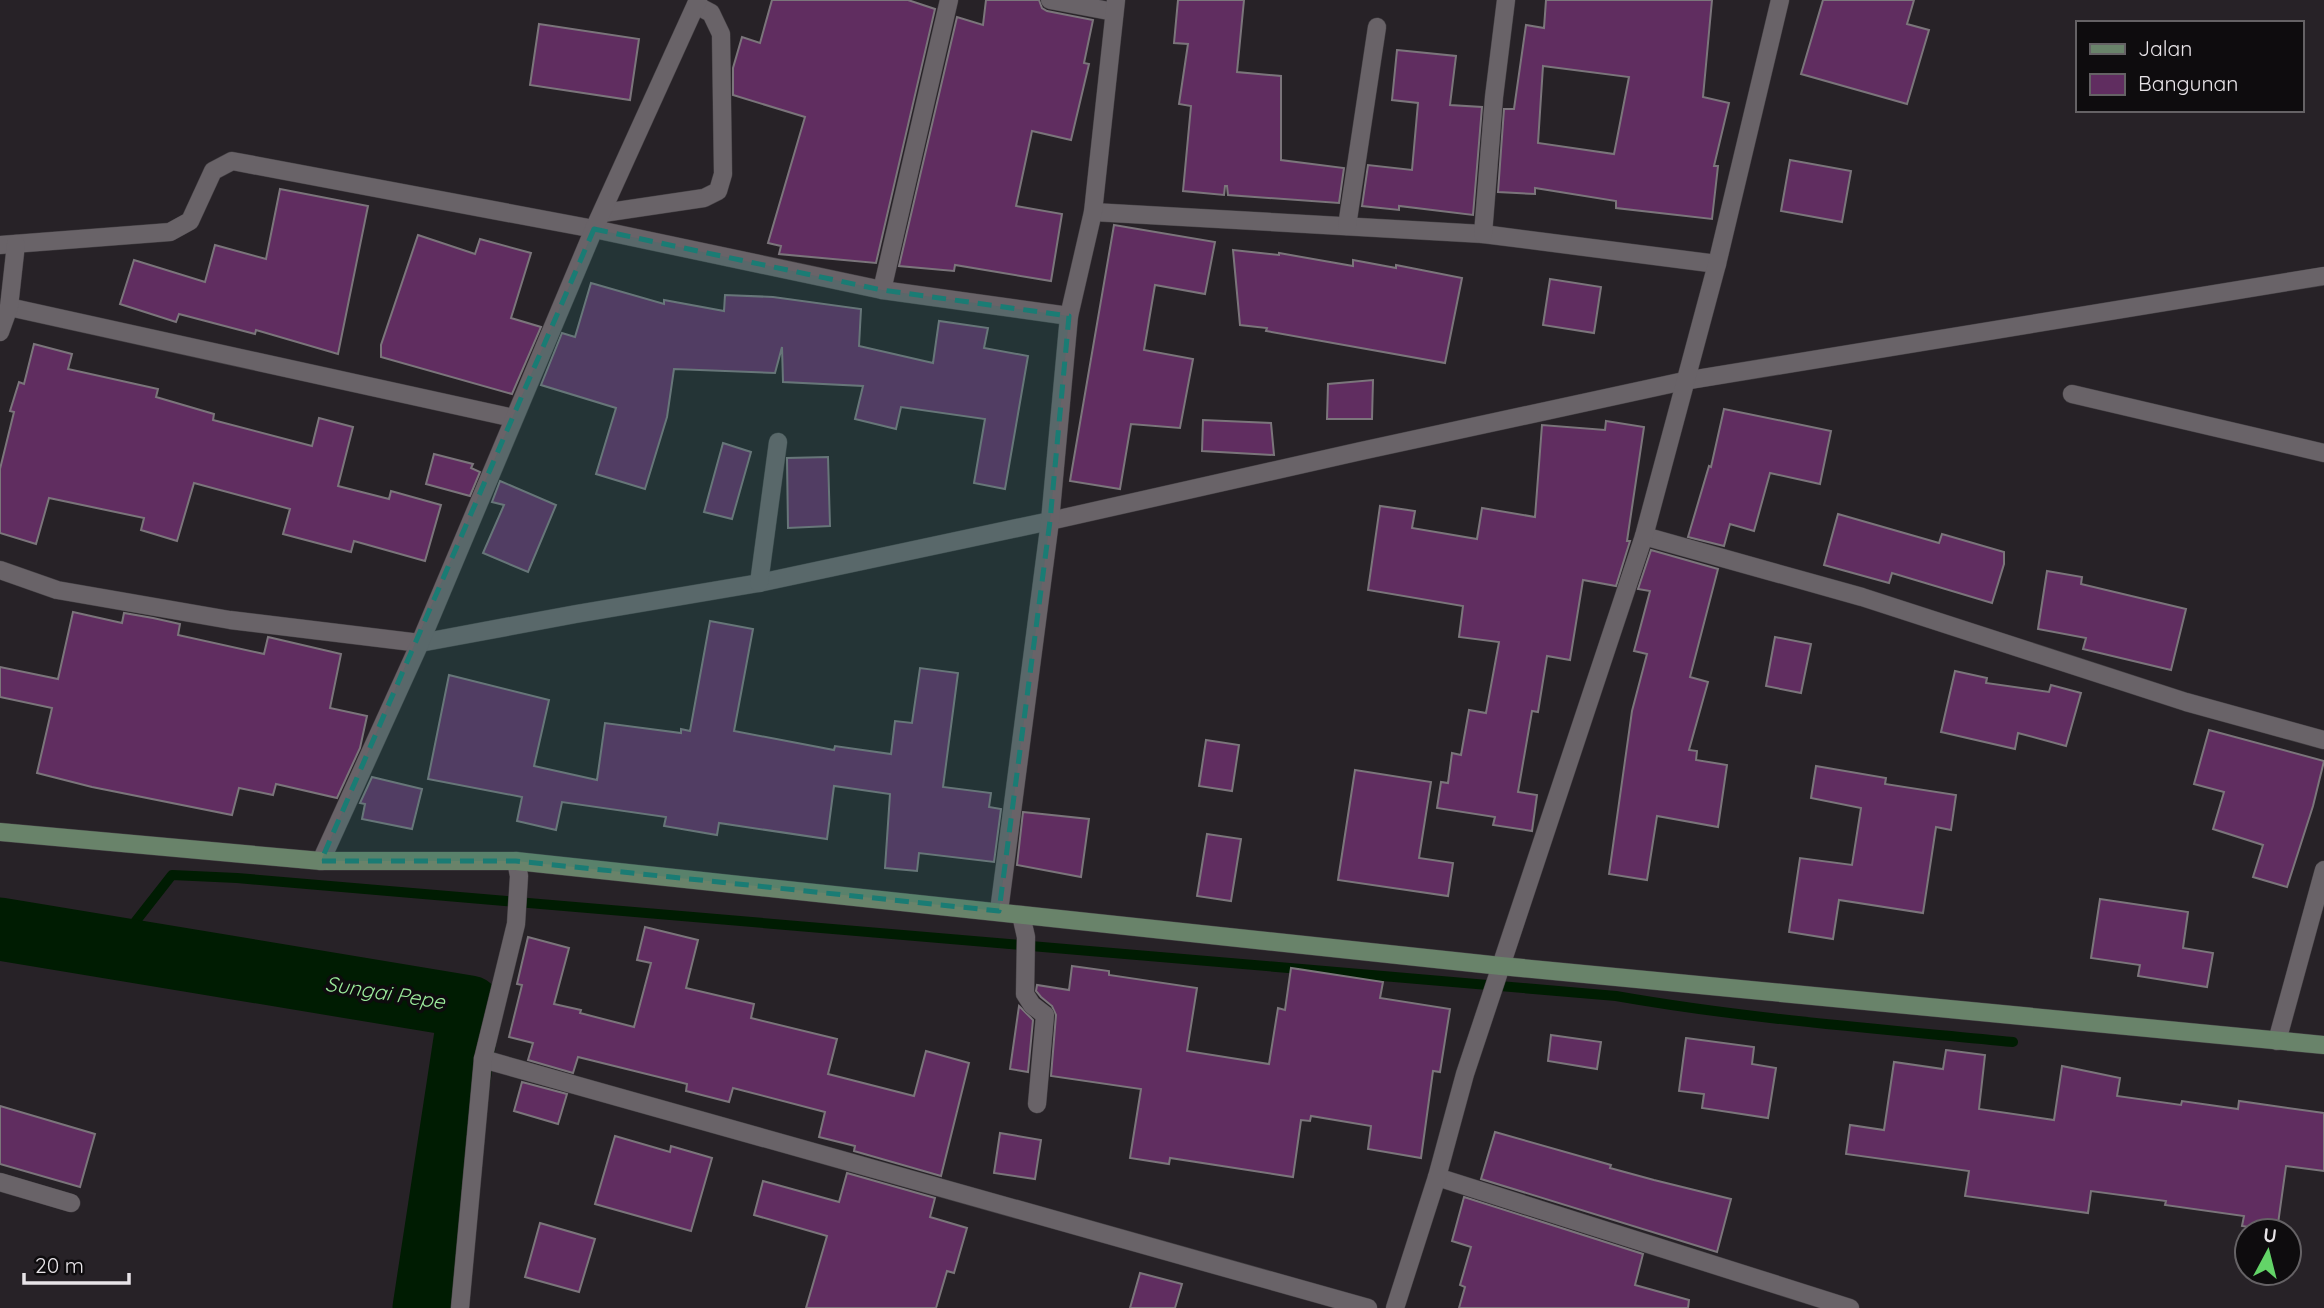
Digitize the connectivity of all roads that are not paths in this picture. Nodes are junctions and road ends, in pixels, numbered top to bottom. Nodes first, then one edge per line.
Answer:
1 (949, 0) edge
2 (1050, 0) edge
3 (1506, 0) edge
4 (1780, 0) edge
5 (697, 2) edge
6 (1115, 6) edge
7 (1377, 27) dead end
8 (1093, 212) junction
9 (603, 213) junction
10 (1347, 226) junction
11 (594, 229) junction
12 (1483, 234) junction
13 (8, 244) edge
14 (1717, 264) junction
15 (2324, 276) edge
16 (882, 290) junction
17 (9, 307) junction
18 (1069, 316) junction
19 (0, 332) edge
20 (1684, 382) junction
21 (2073, 394) dead end
22 (513, 418) junction
23 (778, 442) dead end
24 (2324, 453) edge
25 (1050, 522) junction
26 (1644, 536) junction
27 (0, 570) edge
28 (759, 583) junction
29 (420, 643) junction
30 (2324, 740) edge
31 (0, 832) edge
32 (321, 861) junction
33 (518, 869) junction
34 (2324, 870) edge
35 (999, 911) junction
36 (1021, 915) junction
37 (1501, 966) junction
38 (2277, 1041) junction
39 (2324, 1045) edge
40 (483, 1059) junction
41 (1037, 1104) dead end
42 (1437, 1177) junction
43 (0, 1182) edge
44 (71, 1203) dead end
45 (460, 1308) edge
46 (1368, 1308) edge
47 (1395, 1308) edge
48 (1850, 1308) edge

1 - 16 street
2 - 6 street
3 - 12 street
4 - 14 street
5 - 9 street
5 - 9 street
6 - 8 street
7 - 10 street
8 - 10 street
8 - 18 street
9 - 11 street
10 - 12 street
11 - 13 street
11 - 16 street
11 - 22 street
12 - 14 street
13 - 17 street
14 - 20 street
15 - 20 street
16 - 18 street
17 - 19 street
17 - 22 street
18 - 25 street
20 - 25 street
20 - 26 street
21 - 24 street
22 - 29 street
23 - 28 street
25 - 28 street
25 - 35 street
26 - 30 street
26 - 37 street
27 - 29 street
28 - 29 street
29 - 32 street
31 - 32 main road
32 - 33 main road
33 - 35 main road
33 - 40 street
34 - 38 street
35 - 36 main road
36 - 37 main road
36 - 41 street
37 - 38 main road
37 - 42 street
38 - 39 main road
40 - 45 street
40 - 46 street
42 - 47 street
42 - 48 street
43 - 44 street

